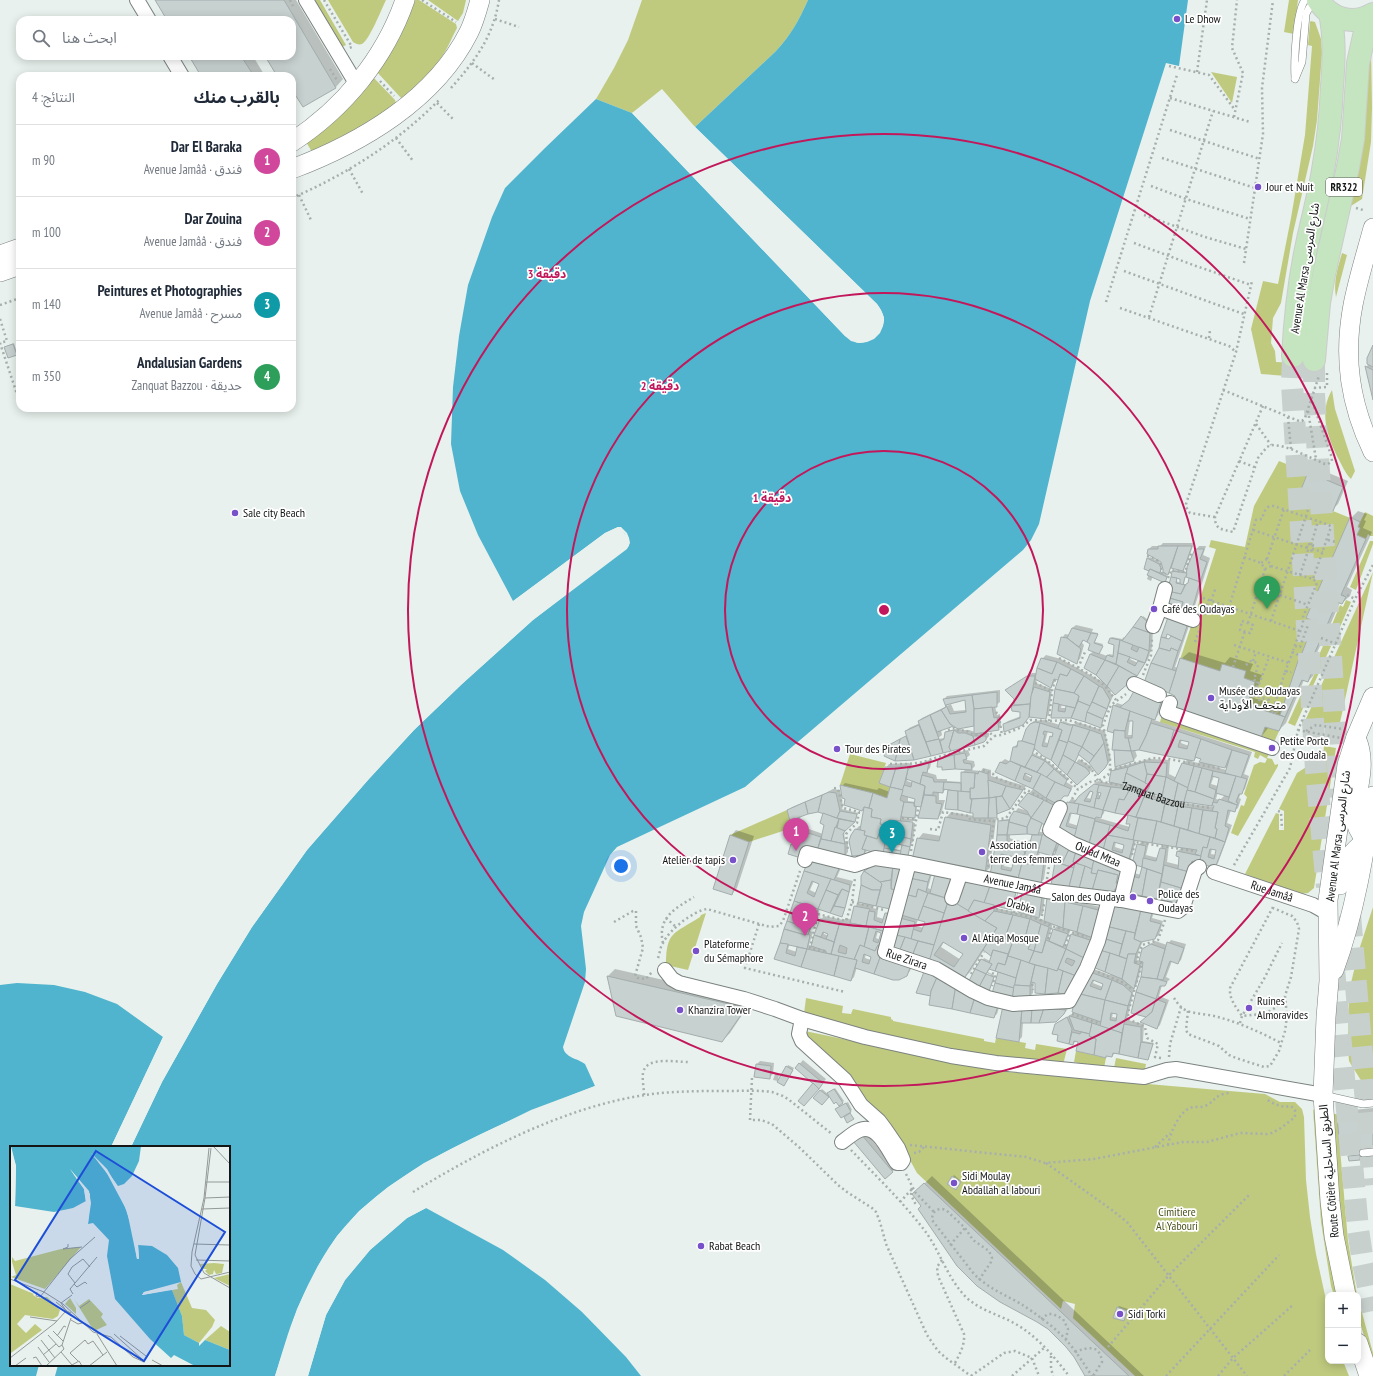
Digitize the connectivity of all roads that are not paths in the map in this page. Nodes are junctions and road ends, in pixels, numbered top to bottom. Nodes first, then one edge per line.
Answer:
1 (137, 0) edge
2 (405, 0) edge
3 (480, 0) edge
4 (300, 3) edge
5 (1318, 4) edge
6 (1373, 14) edge
7 (147, 16) edge
8 (1301, 28) junction
9 (172, 60) edge
10 (180, 72) edge
11 (357, 85) junction
12 (296, 139) edge
13 (296, 167) edge
14 (1373, 228) edge
15 (16, 249) edge
16 (0, 255) edge
17 (16, 266) edge
18 (0, 272) edge
19 (1292, 356) tunnel mouth
20 (1317, 366) tunnel mouth
21 (1373, 452) edge
22 (1167, 583) road end
23 (1160, 608) junction
24 (1198, 619) road end
25 (1153, 626) road end
26 (1134, 684) road end
27 (1373, 697) edge
28 (1347, 735) junction
29 (1272, 748) dead end
30 (1373, 796) edge
31 (1060, 808) road end
32 (1370, 841) edge
33 (805, 860) road end
34 (909, 863) junction
35 (1199, 867) dead end
36 (1214, 872) dead end
37 (960, 875) junction
38 (1373, 889) edge
39 (952, 898) dead end
40 (1115, 900) junction
41 (1354, 907) junction
42 (1328, 914) junction
43 (659, 967) road end
44 (1329, 981) junction
45 (802, 1020) junction
46 (1323, 1095) junction
47 (1373, 1104) edge
48 (842, 1142) road end
49 (1373, 1152) edge
50 (1363, 1153) dead end
51 (1345, 1292) edge
52 (1361, 1352) edge
53 (1369, 1376) edge

1 - 7 street
2 - 11 street
3 - 13 street
4 - 11 street
5 - 6 main road, RR322
5 - 8 lane
5 - 8 lane
5 - 19 main road, Avenue Al Marsa شارع المرسى / RR322
6 - 20 main road, Avenue Al Marsa شارع المرسى / RR322
8 - 8 lane
9 - 10 street
11 - 12 street
14 - 21 street
15 - 16 street
17 - 18 street
22 - 23 street
23 - 24 street
23 - 25 street
26 - 29 street
27 - 28 street, Avenue Al Marsa شارع المرسى
28 - 32 street
28 - 42 street, Avenue Al Marsa شارع المرسى
30 - 32 street, Avenue Al Marsa شارع المرسى
31 - 40 street, Oulad Mtaa
32 - 41 street, Avenue Al Marsa شارع المرسى
32 - 42 street
33 - 34 street, Avenue Jamââ
34 - 37 street, Avenue Jamââ
34 - 40 street, Rue Zirara
35 - 40 street, Avenue Jamââ
36 - 42 street, Rue Jamââ
37 - 39 street
37 - 40 street, Avenue Jamââ
38 - 41 street
41 - 44 street, Avenue Al Marsa شارع المرسى
42 - 44 street, Avenue Al Marsa شارع المرسى
43 - 45 street
44 - 46 street, Avenue Al Marsa شارع المرسى
45 - 46 street
45 - 48 street
46 - 47 lane
46 - 51 street, Route Côtière الطريق الساحلية
49 - 50 lane
52 - 53 street

